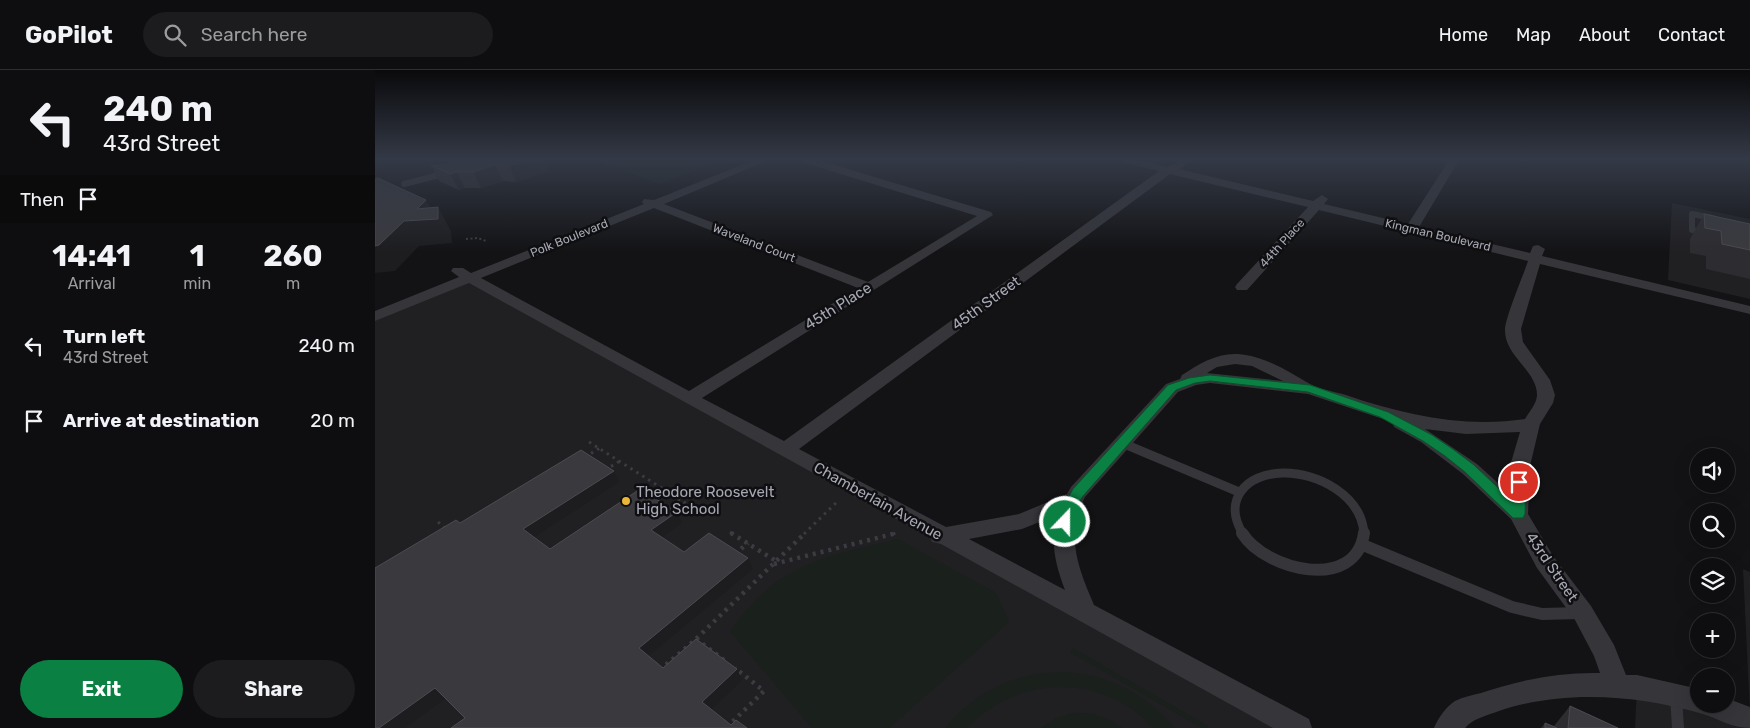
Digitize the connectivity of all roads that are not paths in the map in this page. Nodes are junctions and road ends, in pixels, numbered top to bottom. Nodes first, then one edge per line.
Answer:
1 (661, 191) edge
2 (684, 191) edge
3 (907, 191) edge
4 (1138, 191) edge
5 (1276, 191) edge
6 (1435, 191) edge
7 (640, 199) junction
8 (1319, 202) junction
9 (653, 204) junction
10 (1721, 220) edge
11 (1414, 225) junction
12 (1711, 234) edge
13 (1536, 254) junction
14 (464, 274) junction
15 (1242, 287) dead end
16 (869, 288) junction
17 (1750, 299) edge
18 (375, 303) edge
19 (1750, 310) edge
20 (375, 316) edge
21 (689, 398) junction
22 (1384, 414) junction
23 (1531, 424) junction
24 (1122, 444) junction
25 (785, 450) junction
26 (1239, 492) junction
27 (1074, 499) junction
28 (1518, 514) junction
29 (940, 536) junction
30 (1363, 545) junction
31 (1085, 611) junction
32 (1583, 612) junction
33 (1617, 686) junction
34 (1688, 699) edge
35 (1732, 713) edge
36 (1750, 720) edge
37 (1299, 728) edge
38 (1447, 728) edge
39 (1678, 728) edge

1 - 7 street, Polk Boulevard
2 - 9 street, Polk Boulevard
3 - 16 street, 45th Place
4 - 25 street, 45th Street
5 - 8 street, Kingman Boulevard
6 - 11 street
7 - 9 street, Waveland Court
7 - 14 street, Polk Boulevard
8 - 11 street, Kingman Boulevard
8 - 15 street, 44th Place
9 - 14 street, Polk Boulevard
9 - 16 street, Waveland Court
10 - 12 lane
11 - 13 street, Kingman Boulevard
13 - 17 street, Kingman Boulevard
13 - 19 street, Kingman Boulevard
13 - 23 street
14 - 18 street, Polk Boulevard
14 - 20 street, Polk Boulevard
14 - 21 street, Chamberlain Avenue
16 - 21 street, 45th Place
21 - 25 street, Chamberlain Avenue
22 - 23 street
22 - 24 street
22 - 28 street
23 - 28 street
24 - 26 lane
24 - 27 street
25 - 29 street, Chamberlain Avenue
26 - 30 lane
26 - 30 lane
27 - 29 street
27 - 31 street
28 - 32 street, 43rd Street
29 - 31 street, Chamberlain Avenue
30 - 32 lane
31 - 37 street, Chamberlain Avenue
32 - 33 street, 43rd Street
33 - 34 street
33 - 38 street
34 - 39 lane
35 - 36 street

